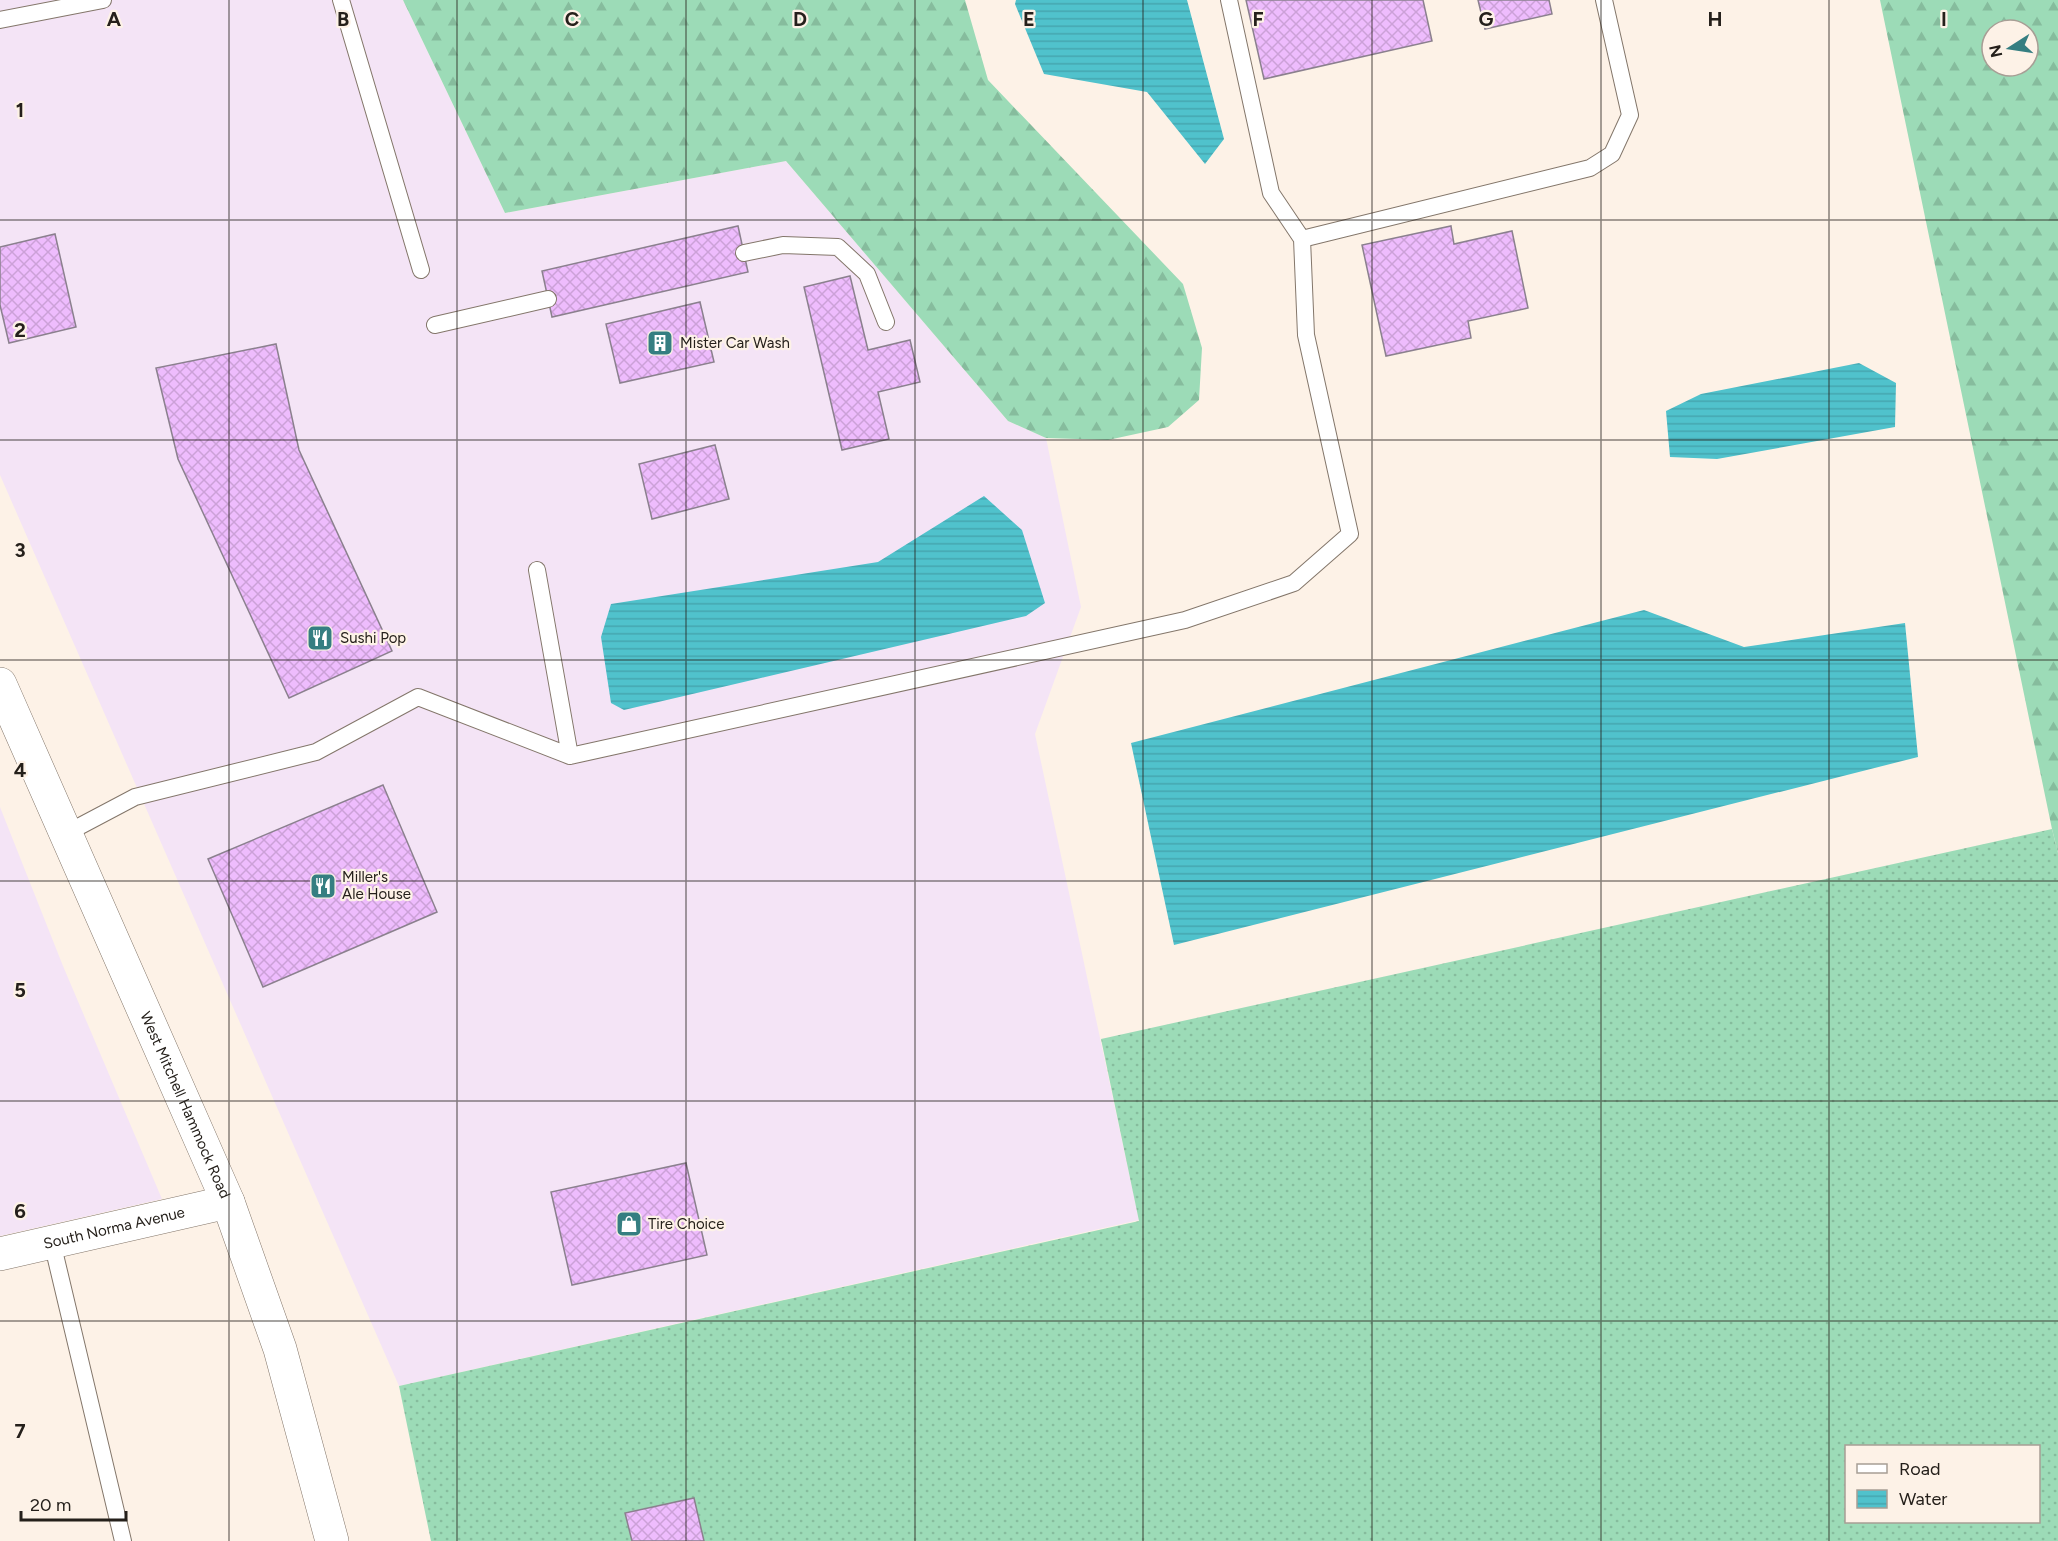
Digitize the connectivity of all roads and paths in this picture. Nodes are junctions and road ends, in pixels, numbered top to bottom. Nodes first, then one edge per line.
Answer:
1 (103, 0) edge
2 (341, 0) edge
3 (1229, 0) edge
4 (1604, 0) edge
5 (0, 20) edge
6 (1302, 239) junction
7 (744, 253) dead end
8 (421, 270) dead end
9 (548, 299) dead end
10 (886, 321) dead end
11 (435, 325) dead end
12 (537, 570) dead end
13 (0, 684) edge
14 (570, 756) junction
15 (65, 834) junction
16 (228, 1202) junction
17 (52, 1242) junction
18 (0, 1254) edge
19 (123, 1541) edge
20 (332, 1541) edge

1 - 5 lane
2 - 8 lane
3 - 6 lane
4 - 6 lane
6 - 14 lane
7 - 10 lane
9 - 11 lane
12 - 14 lane
13 - 15 main road, West Mitchell Hammock Road
14 - 15 lane
15 - 16 main road, West Mitchell Hammock Road
16 - 17 main road, South Norma Avenue
16 - 20 main road, West Mitchell Hammock Road
17 - 18 main road, South Norma Avenue
17 - 19 lane

